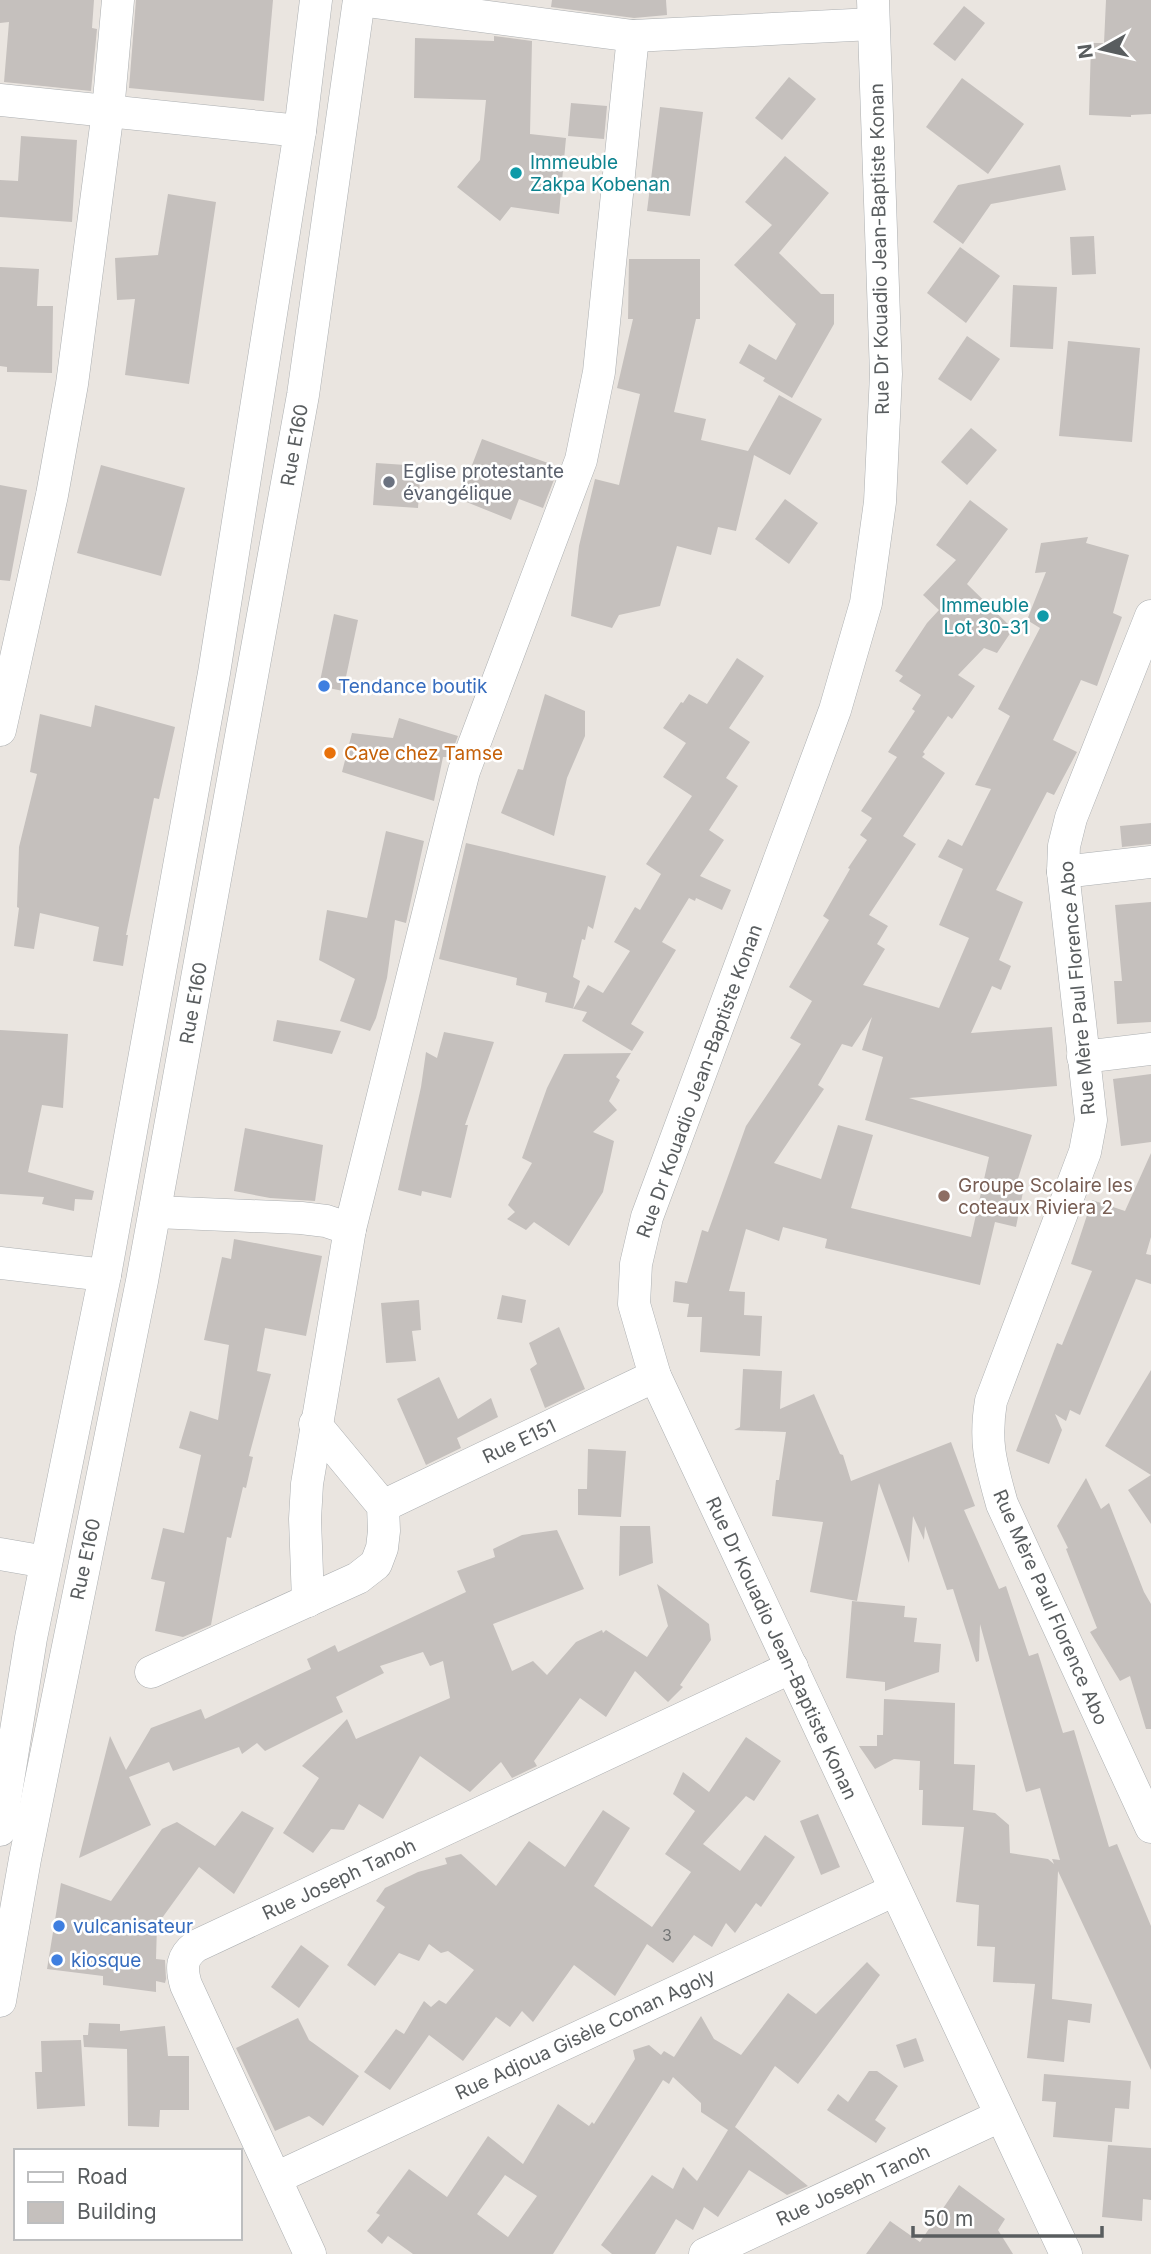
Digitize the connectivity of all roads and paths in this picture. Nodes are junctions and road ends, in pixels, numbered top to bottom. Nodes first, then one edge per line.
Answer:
1 (118, 0) edge
2 (316, 0) edge
3 (359, 0) edge
4 (873, 12) edge
5 (633, 37) junction
6 (0, 100) edge
7 (108, 111) junction
8 (300, 131) junction
9 (1151, 616) edge
10 (0, 730) edge
11 (1151, 862) edge
12 (1063, 872) junction
13 (1151, 1049) edge
14 (1083, 1057) junction
15 (155, 1212) junction
16 (349, 1229) junction
17 (0, 1263) edge
18 (105, 1275) junction
19 (655, 1376) junction
20 (316, 1424) junction
21 (383, 1506) junction
22 (0, 1555) edge
23 (46, 1562) junction
24 (308, 1601) junction
25 (792, 1667) junction
26 (150, 1672) dead end
27 (1151, 1827) edge
28 (0, 1830) edge
29 (895, 1890) junction
30 (0, 2001) edge
31 (1000, 2116) junction
32 (276, 2178) junction
33 (310, 2254) edge
34 (705, 2254) edge
35 (1066, 2254) edge

1 - 7 street
2 - 8 street, Rue E160
3 - 5 street
3 - 15 street, Rue E160
4 - 5 street
4 - 19 street, Rue Dr Kouadio Jean-Baptiste Konan
5 - 16 street
6 - 7 street
7 - 8 street
7 - 10 street
8 - 18 street, Rue E160
9 - 12 street, Rue Mère Paul Florence Abo
11 - 12 street
12 - 14 street, Rue Mère Paul Florence Abo
13 - 14 street
14 - 27 street, Rue Mère Paul Florence Abo
15 - 16 street
15 - 30 street, Rue E160
16 - 20 street
17 - 18 street
18 - 23 street, Rue E160
19 - 21 street, Rue E151
19 - 25 street, Rue Dr Kouadio Jean-Baptiste Konan
20 - 21 street
20 - 24 street
21 - 24 street
22 - 23 street
23 - 28 street, Rue E160
24 - 26 street
25 - 29 street, Rue Dr Kouadio Jean-Baptiste Konan
25 - 32 street, Rue Joseph Tanoh
29 - 31 street, Rue Dr Kouadio Jean-Baptiste Konan
29 - 32 street, Rue Adjoua Gisèle Conan Agoly
31 - 34 street, Rue Joseph Tanoh
31 - 35 street, Rue Dr Kouadio Jean-Baptiste Konan
32 - 33 street, Rue Joseph Tanoh

